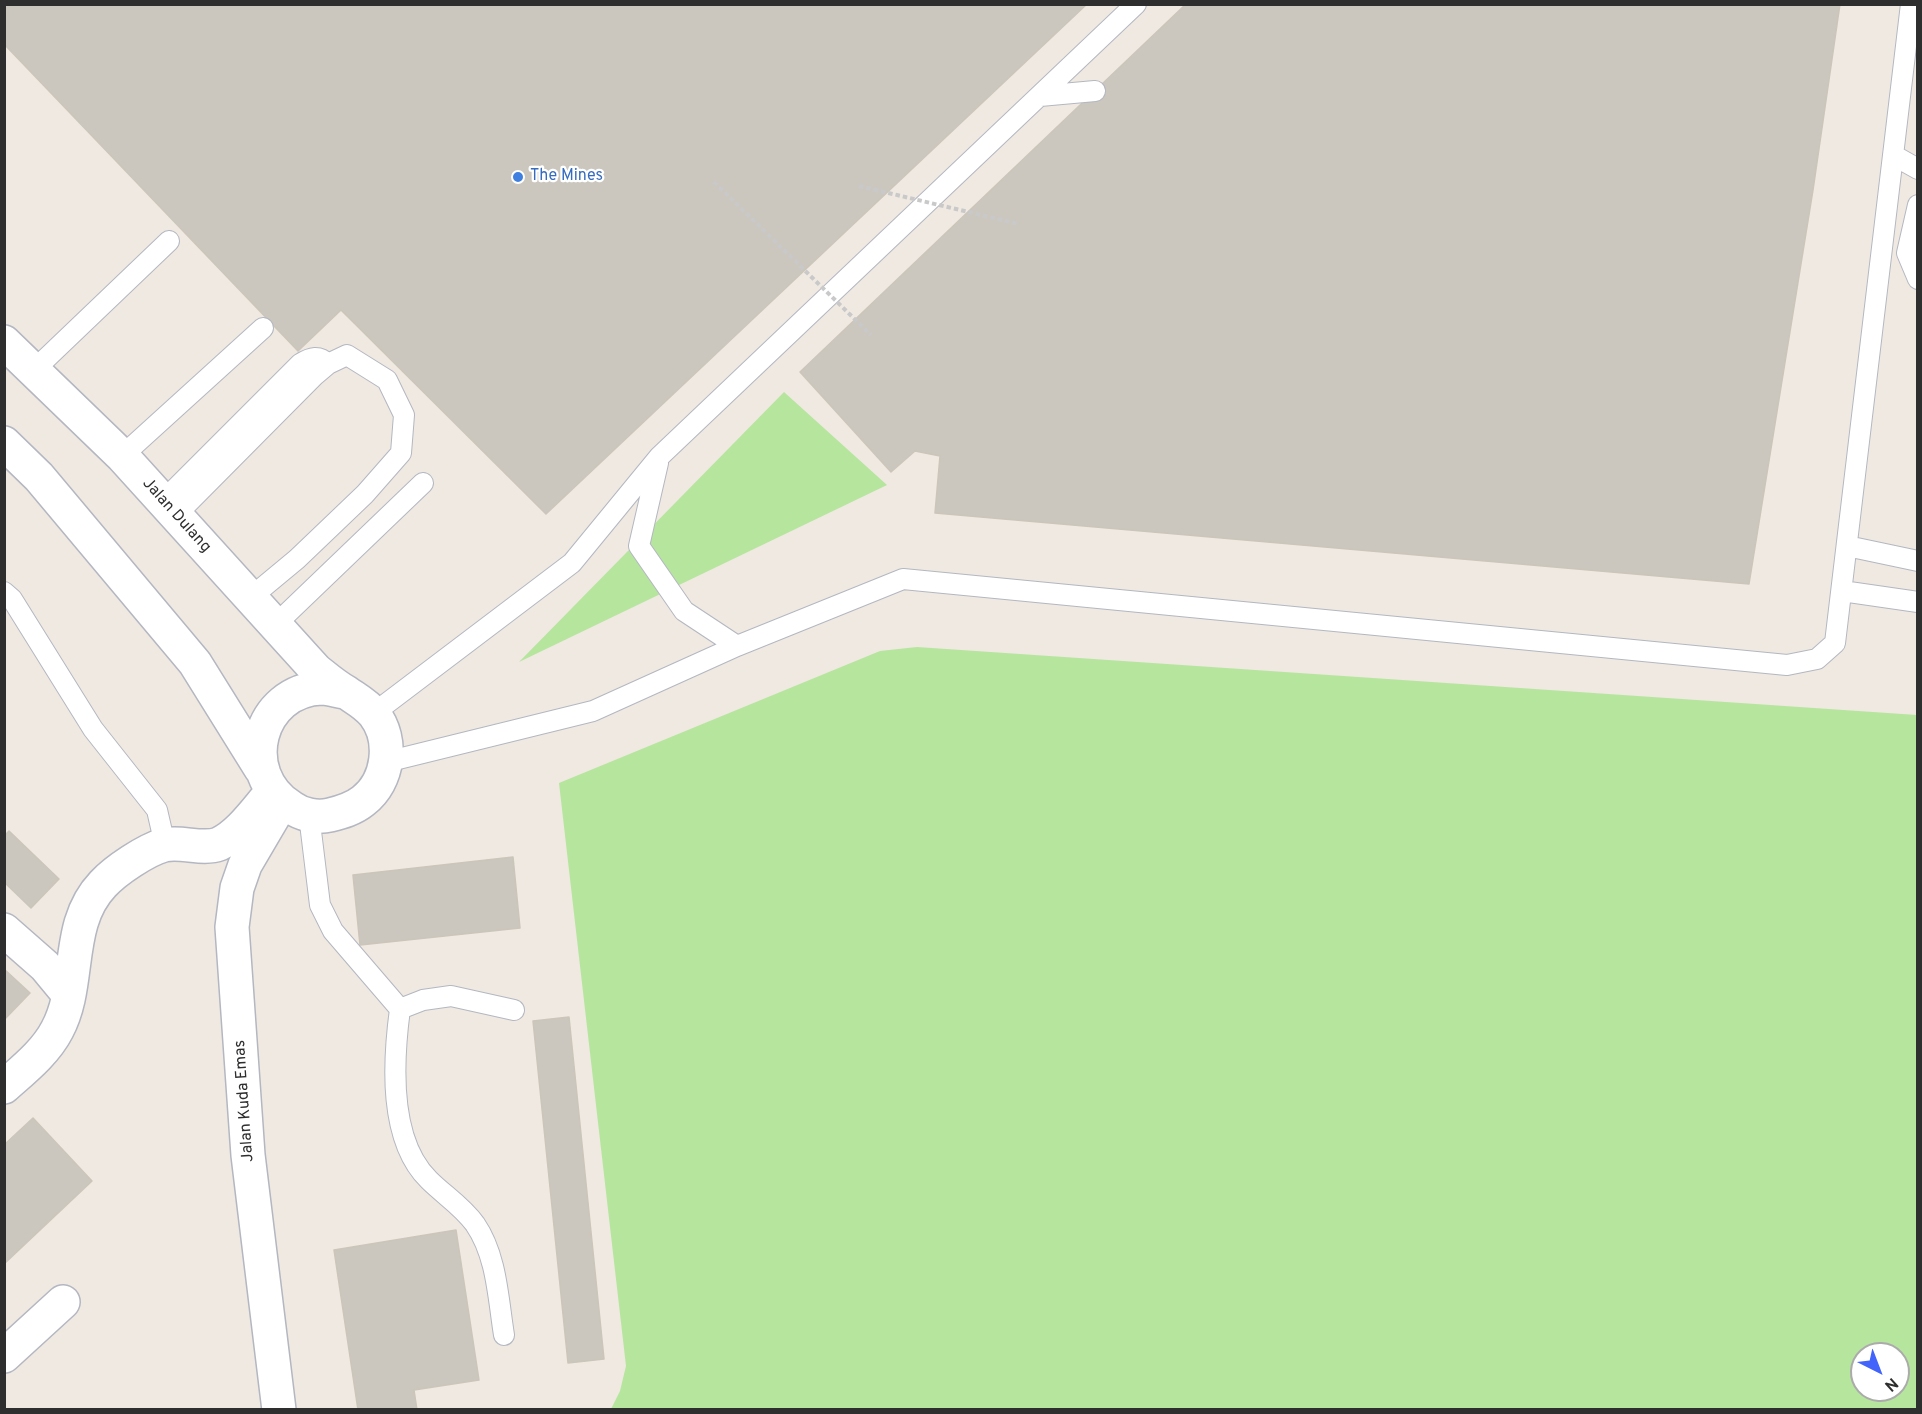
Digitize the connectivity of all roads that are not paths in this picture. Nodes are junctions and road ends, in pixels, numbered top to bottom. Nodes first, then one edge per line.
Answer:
1 (1136, 4) edge
2 (1911, 4) edge
3 (1095, 91) dead end
4 (1040, 96) junction
5 (1893, 155) junction
6 (1917, 169) edge
7 (1917, 205) edge
8 (169, 241) dead end
9 (1917, 279) edge
10 (263, 328) dead end
11 (4, 342) edge
12 (33, 371) junction
13 (4, 443) edge
14 (122, 456) junction
15 (659, 457) junction
16 (423, 483) dead end
17 (169, 509) junction
18 (1847, 546) junction
19 (1917, 561) edge
20 (1842, 591) junction
21 (4, 592) edge
22 (250, 598) junction
23 (1917, 602) edge
24 (274, 626) junction
25 (737, 646) junction
26 (344, 692) junction
27 (374, 713) junction
28 (386, 762) junction
29 (281, 794) junction
30 (165, 845) junction
31 (4, 930) edge
32 (69, 996) junction
33 (400, 1008) junction
34 (514, 1010) dead end
35 (4, 1087) edge
36 (63, 1302) dead end
37 (504, 1335) dead end
38 (4, 1356) edge
39 (279, 1410) edge

1 - 4 lane
2 - 5 lane
3 - 4 lane
4 - 15 lane
5 - 6 lane
5 - 18 lane
7 - 9 lane
8 - 12 lane
10 - 14 lane
11 - 12 street, Jalan Dulang
12 - 14 street, Jalan Dulang
13 - 29 street
14 - 17 street, Jalan Dulang
15 - 25 lane
15 - 27 lane
16 - 24 lane
17 - 22 street, Jalan Dulang
17 - 22 lane
18 - 19 lane
18 - 20 lane
20 - 23 lane
20 - 25 lane
21 - 30 lane
22 - 24 street, Jalan Dulang
24 - 26 street, Jalan Dulang
25 - 28 lane
26 - 27 street
26 - 29 street
27 - 28 street
28 - 29 street
29 - 30 street
29 - 33 lane
29 - 39 street, Jalan Kuda Emas
30 - 32 street
31 - 32 street
32 - 35 street
33 - 34 lane
33 - 37 lane
36 - 38 street

